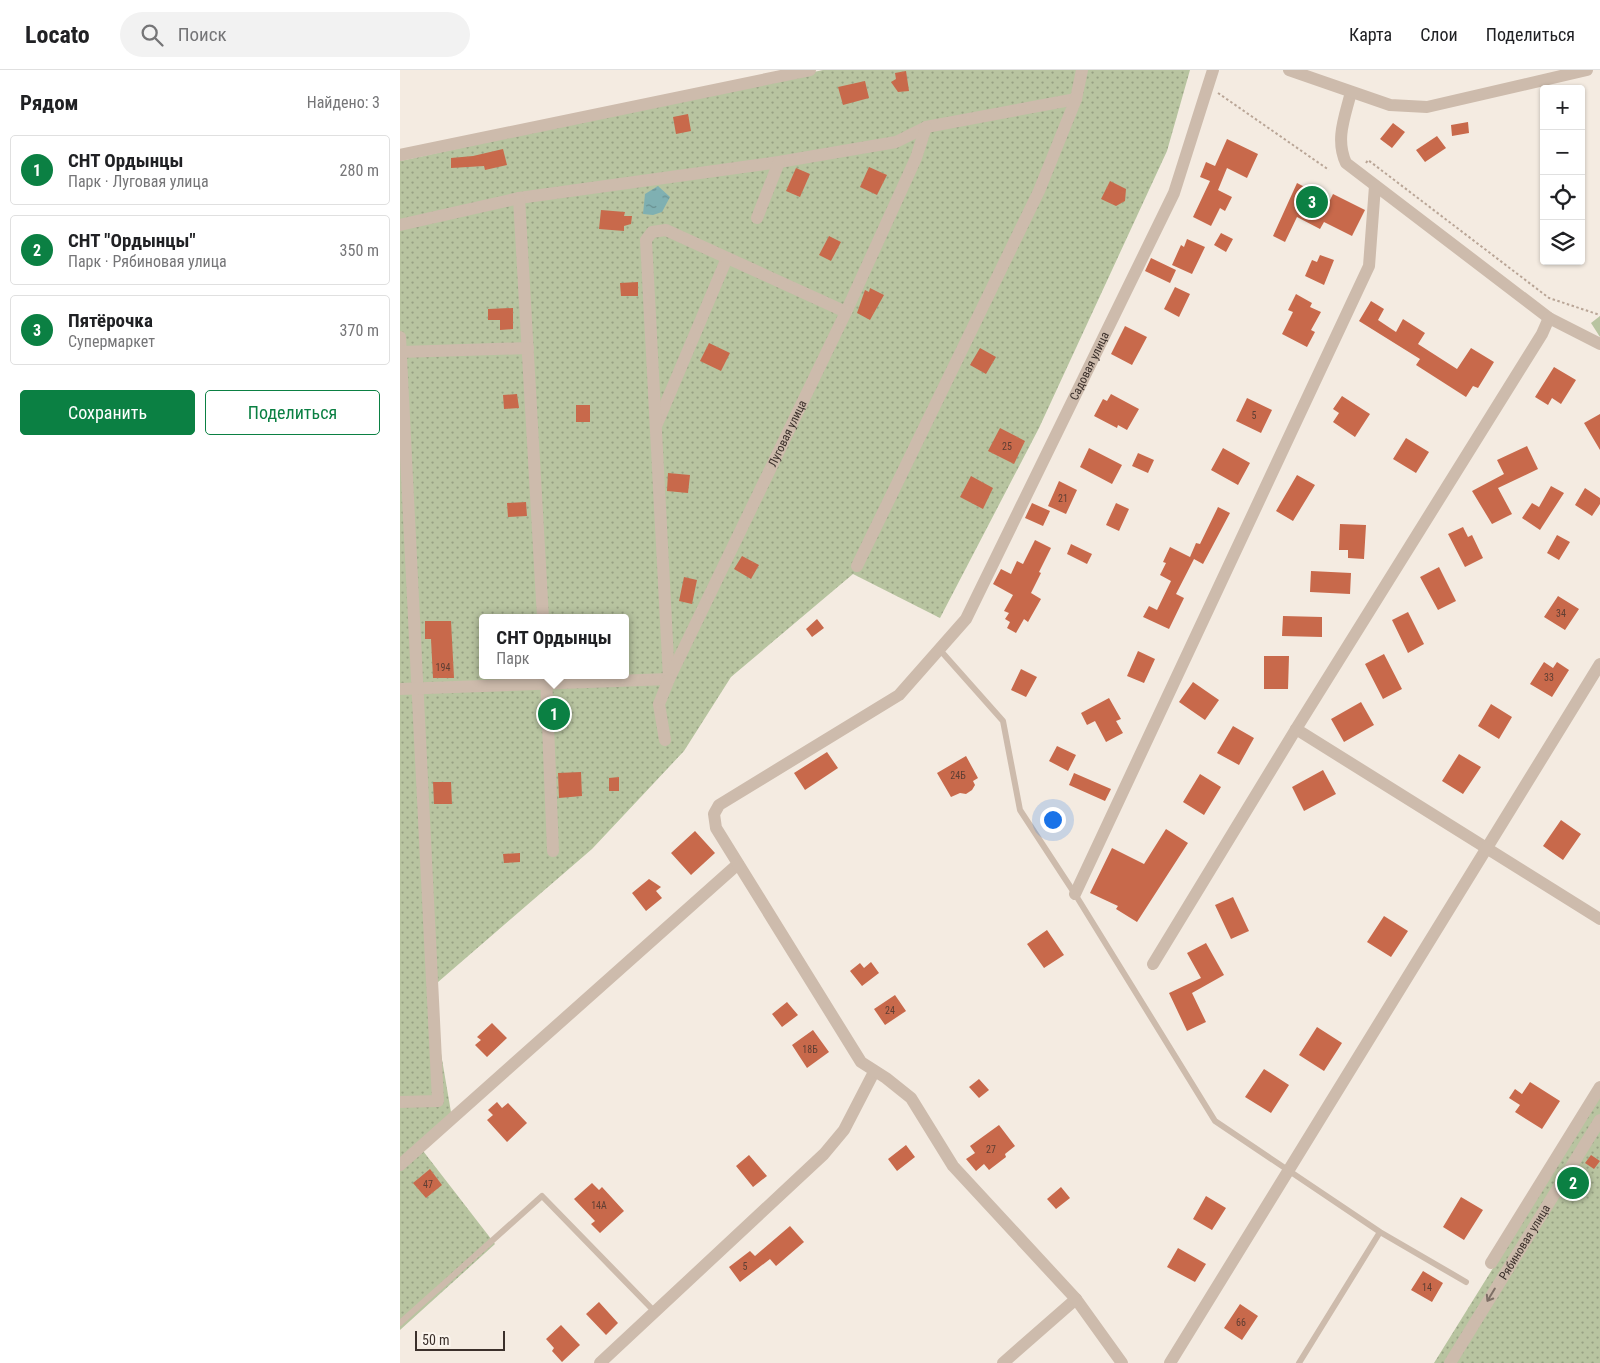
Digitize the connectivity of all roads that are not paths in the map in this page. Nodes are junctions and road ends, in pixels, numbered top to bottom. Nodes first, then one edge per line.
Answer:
1 (810, 70) edge
2 (1082, 70) edge
3 (1213, 70) edge
4 (1289, 70) edge
5 (1587, 70) edge
6 (1564, 73) edge
7 (1351, 92) junction
8 (1076, 99) junction
9 (926, 126) junction
10 (400, 155) edge
11 (779, 162) junction
12 (1375, 186) junction
13 (519, 198) junction
14 (757, 218) dead end
15 (400, 225) edge
16 (727, 258) junction
17 (846, 312) junction
18 (1549, 318) junction
19 (400, 337) edge
20 (1600, 344) edge
21 (528, 348) junction
22 (401, 352) edge
23 (655, 428) junction
24 (857, 566) dead end
25 (542, 614) edge
26 (940, 650) junction
27 (1600, 664) edge
28 (669, 678) junction
29 (608, 679) edge
30 (629, 679) edge
31 (546, 680) edge
32 (418, 688) junction
33 (400, 689) edge
34 (1296, 729) junction
35 (665, 740) dead end
36 (1488, 848) junction
37 (553, 851) dead end
38 (738, 864) junction
39 (1075, 894) junction
40 (1600, 919) edge
41 (1152, 964) dead end
42 (874, 1072) junction
43 (1600, 1087) edge
44 (400, 1102) edge
45 (1600, 1120) edge
46 (400, 1166) edge
47 (1288, 1171) junction
48 (1380, 1232) junction
49 (1491, 1263) dead end
50 (1466, 1282) dead end
51 (1076, 1299) junction
52 (655, 1312) junction
53 (400, 1323) edge
54 (600, 1363) edge
55 (1003, 1363) edge
56 (1122, 1363) edge
57 (1170, 1363) edge
58 (1299, 1363) edge
59 (1450, 1363) edge

1 - 10 street
2 - 8 street
3 - 26 street, Садовая улица
4 - 7 street
5 - 6 street
6 - 7 street
7 - 12 street
8 - 9 street
8 - 24 street
9 - 11 street
9 - 17 street, Луговая улица
11 - 13 street
11 - 14 street
12 - 18 street
12 - 39 street
13 - 15 street
13 - 21 street
16 - 17 street
16 - 23 street
16 - 23 street
17 - 28 street, Луговая улица
18 - 20 street
18 - 34 street
19 - 22 street
21 - 22 street
21 - 25 street
22 - 32 street
23 - 28 street
26 - 38 street, Садовая улица
26 - 39 lane
27 - 36 street
28 - 30 street
28 - 35 street, Луговая улица
29 - 31 street
31 - 32 street
31 - 37 street
32 - 33 street
32 - 44 street
34 - 36 street
34 - 41 street
36 - 40 street
36 - 47 street
38 - 42 street, Садовая улица
38 - 46 street
39 - 47 lane
42 - 51 street, Садовая улица
42 - 52 street
43 - 49 street
45 -> 59 street, Рябиновая улица
47 - 48 lane
47 - 57 street
48 - 50 lane
48 - 58 lane
51 - 55 street
51 - 56 street, Садовая улица
52 - 53 lane
52 - 54 street

